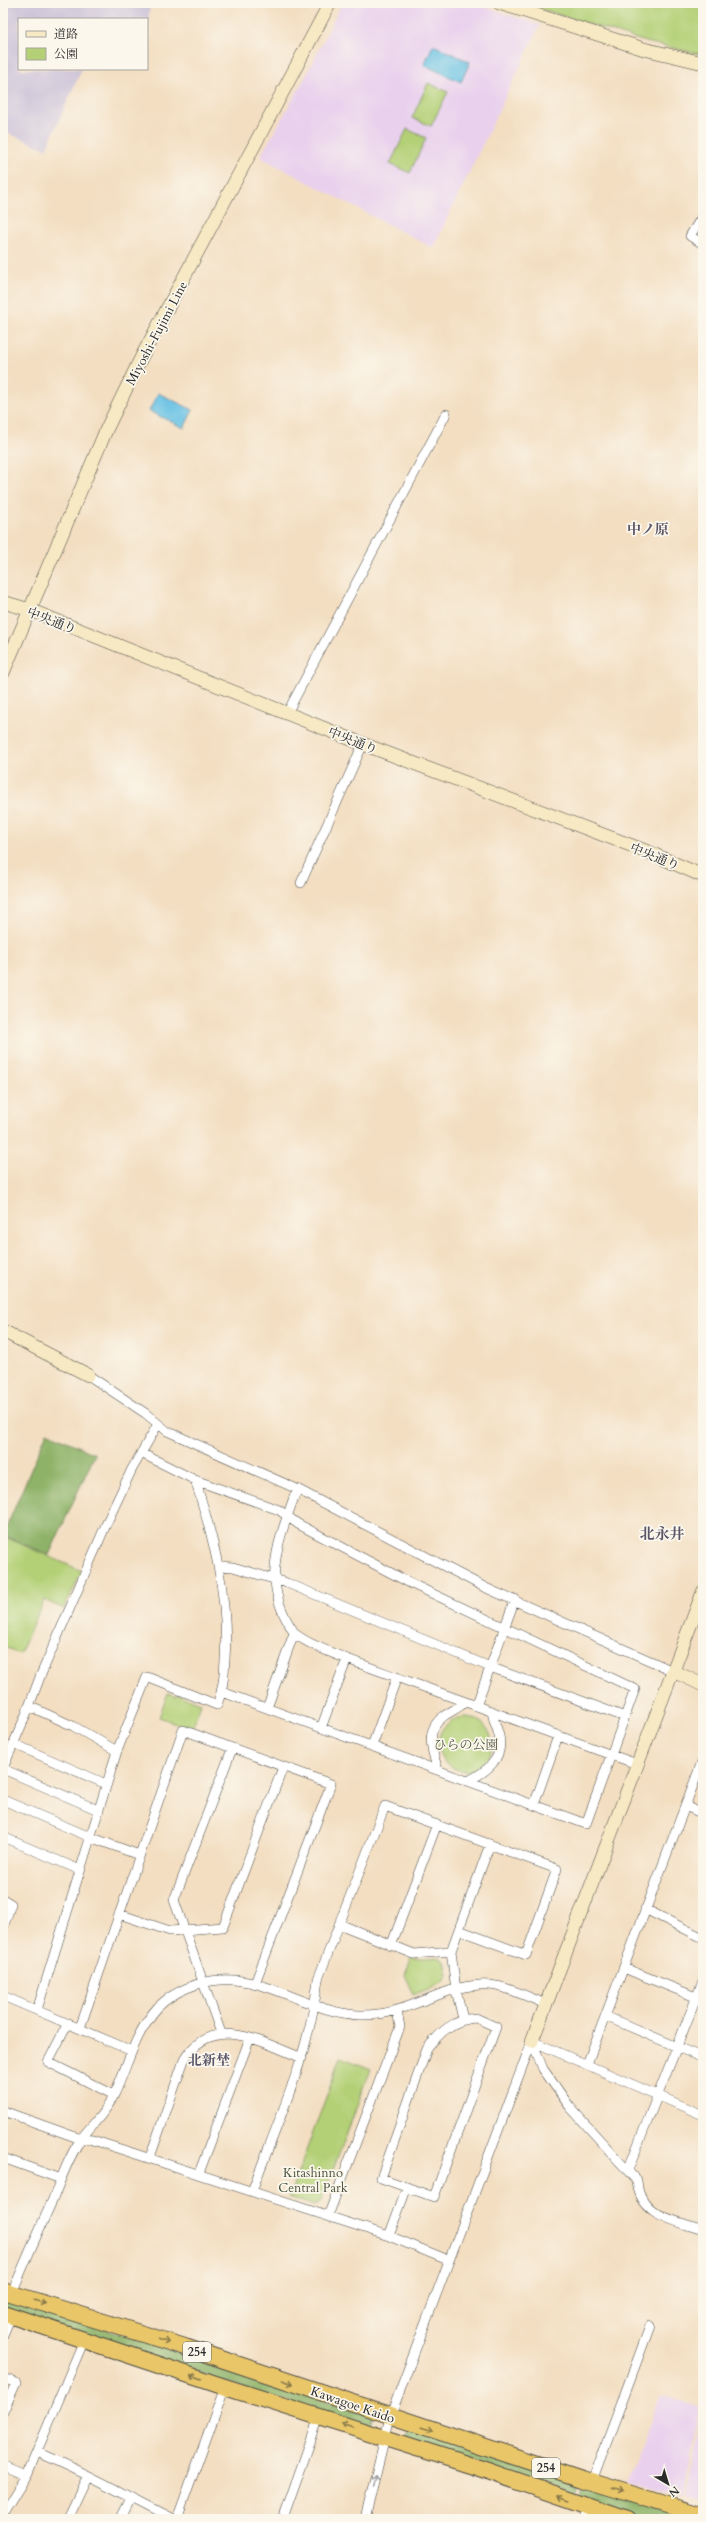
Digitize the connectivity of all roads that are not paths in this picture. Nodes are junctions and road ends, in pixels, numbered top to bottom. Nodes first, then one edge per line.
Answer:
1 (330, 3) edge
2 (499, 3) edge
3 (703, 63) edge
4 (703, 215) edge
5 (703, 244) edge
6 (446, 414) dead end
7 (3, 602) edge
8 (30, 610) junction
9 (3, 673) edge
10 (287, 714) junction
11 (363, 744) junction
12 (703, 876) edge
13 (301, 883) dead end
14 (3, 1331) edge
15 (88, 1375) joint
16 (158, 1424) junction
17 (141, 1453) junction
18 (195, 1480) junction
19 (297, 1489) junction
20 (288, 1516) junction
21 (218, 1566) junction
22 (273, 1580) junction
23 (703, 1592) edge
24 (515, 1600) junction
25 (504, 1628) junction
26 (294, 1633) junction
27 (347, 1659) junction
28 (490, 1667) junction
29 (673, 1671) junction
30 (397, 1677) junction
31 (703, 1685) edge
32 (222, 1692) junction
33 (465, 1702) junction
34 (29, 1706) junction
35 (476, 1706) junction
36 (267, 1708) junction
37 (492, 1711) junction
38 (625, 1717) junction
39 (322, 1728) junction
40 (558, 1736) junction
41 (14, 1744) junction
42 (372, 1746) junction
43 (232, 1749) junction
44 (117, 1750) junction
45 (611, 1755) junction
46 (703, 1759) edge
47 (637, 1764) junction
48 (283, 1767) junction
49 (3, 1768) edge
50 (438, 1770) junction
51 (468, 1781) junction
52 (106, 1784) junction
53 (3, 1800) edge
54 (534, 1805) junction
55 (685, 1806) junction
56 (98, 1810) junction
57 (703, 1814) edge
58 (437, 1824) junction
59 (3, 1837) edge
60 (90, 1837) junction
61 (490, 1844) junction
62 (139, 1855) junction
63 (80, 1870) junction
64 (3, 1899) edge
65 (645, 1909) junction
66 (119, 1914) junction
67 (339, 1924) junction
68 (3, 1928) edge
69 (185, 1930) junction
70 (459, 1930) junction
71 (703, 1938) edge
72 (391, 1946) junction
73 (451, 1951) junction
74 (624, 1968) junction
75 (703, 1981) edge
76 (202, 1983) junction
77 (255, 1983) junction
78 (456, 1990) junction
79 (3, 1996) edge
80 (699, 1999) edge
81 (546, 2004) junction
82 (315, 2006) junction
83 (37, 2010) junction
84 (397, 2011) junction
85 (605, 2016) junction
86 (463, 2019) junction
87 (68, 2022) junction
88 (80, 2028) junction
89 (221, 2033) junction
90 (250, 2038) junction
91 (532, 2040) junction
92 (676, 2047) junction
93 (132, 2051) junction
94 (302, 2058) junction
95 (703, 2058) edge
96 (587, 2064) junction
97 (114, 2096) junction
98 (657, 2096) junction
99 (3, 2111) edge
100 (703, 2115) edge
101 (82, 2138) junction
102 (150, 2157) junction
103 (3, 2158) edge
104 (628, 2170) junction
105 (199, 2173) junction
106 (61, 2179) junction
107 (407, 2187) junction
108 (252, 2191) junction
109 (328, 2216) junction
110 (703, 2230) edge
111 (388, 2236) junction
112 (448, 2260) junction
113 (7, 2292) edge
114 (7, 2315) edge
115 (650, 2326) dead end
116 (3, 2335) edge
117 (84, 2340) junction
118 (3, 2378) edge
119 (225, 2387) junction
120 (3, 2412) edge
121 (319, 2417) junction
122 (390, 2417) junction
123 (384, 2437) junction
124 (37, 2452) junction
125 (3, 2465) edge
126 (27, 2475) junction
127 (87, 2477) junction
128 (592, 2482) junction
129 (131, 2499) junction
130 (586, 2513) edge
131 (3, 2514) edge
132 (703, 2516) edge
133 (67, 2519) edge
134 (121, 2519) edge
135 (174, 2519) edge
136 (177, 2519) edge
137 (283, 2519) edge
138 (365, 2519) edge
139 (627, 2519) edge

1 - 8 street, Miyoshi-Fujimi Line
2 - 3 street
4 - 5 street
6 - 10 street
7 - 8 street, 中央通り
8 - 9 street, Miyoshi-Fujimi Line
8 - 10 street, 中央通り
10 - 11 street, 中央通り
11 - 12 street, 中央通り
11 - 13 street
14 - 15 street
15 - 16 street
16 - 17 street
16 - 19 street
17 - 18 street
17 - 34 street
18 - 20 street
18 - 21 street
19 - 20 street
19 - 24 street
20 - 22 street
20 - 25 street
21 - 22 street
21 - 32 street
22 - 26 street
22 - 28 street
23 - 29 street
24 - 25 street
24 - 29 street
25 - 28 street
25 - 38 street
26 - 27 street
26 - 36 street
27 - 30 street
27 - 39 street
28 - 35 street
28 - 38 street
29 - 31 street
29 - 47 street
30 - 33 street
30 - 42 street
32 - 36 street
32 - 44 street
33 - 35 street
33 - 50 street
34 - 41 street
34 - 44 street
35 - 37 street
36 - 39 street
37 - 40 street
37 - 51 street
38 - 45 street
39 - 42 street
40 - 45 street
40 - 54 street
41 - 49 street
41 - 52 street
42 - 50 street
43 - 48 street
43 - 62 street
43 - 69 street
44 - 52 street
45 - 47 street
45 - 54 street
46 - 55 street
47 - 81 street
48 - 69 street
48 - 77 street
49 - 56 street
50 - 51 street
51 - 54 street
52 - 56 street
53 - 60 street
55 - 57 street
55 - 65 street
56 - 60 street
58 - 61 street
58 - 67 street
58 - 72 street
59 - 63 street
60 - 62 street
60 - 63 street
61 - 70 street
61 - 70 street
62 - 66 street
63 - 83 street
64 - 68 street
65 - 71 street
65 - 74 street
66 - 69 street
66 - 88 street
67 - 72 street
67 - 82 street
69 - 76 street
70 - 73 street
72 - 73 street
73 - 78 street
74 - 80 street
74 - 85 street
75 - 80 street
76 - 77 street
76 - 89 street
76 - 93 street
77 - 82 street
78 - 81 street
78 - 84 street
78 - 86 street
79 - 83 street
80 - 92 street
81 - 91 street
82 - 84 street
82 - 94 street
83 - 87 street
84 - 109 street
85 - 92 street
85 - 96 street
86 - 107 street
86 - 107 street
87 - 88 street
87 - 97 street
88 - 93 street
89 - 90 street
89 - 102 street
90 - 94 street
90 - 105 street
91 - 96 street
91 - 104 street
91 - 112 street
92 - 95 street
92 - 98 street
93 - 97 street
94 - 108 street
96 - 98 street
97 - 101 street
98 - 100 street
98 - 104 street
99 - 101 street
101 - 102 street
101 - 106 street
102 - 105 street
103 - 106 street
104 - 110 street
105 - 108 street
106 - 113 street
107 - 111 street
108 - 109 street
109 - 111 street
111 - 112 street
112 - 122 street
113 -> 122 highway, Kawagoe Kaido / 254
114 - 116 street
114 - 117 highway, Kawagoe Kaido / 254
115 - 128 street
119 -> 117 highway, Kawagoe Kaido / 254
117 - 124 street
118 - 120 street
119 - 121 highway, Kawagoe Kaido / 254
119 - 136 street
123 -> 121 highway, Kawagoe Kaido / 254
121 - 137 street
122 - 123 street
122 -> 128 highway, Kawagoe Kaido / 254
130 -> 123 highway, Kawagoe Kaido / 254
138 -> 123 street
124 - 126 street
124 - 127 street
125 - 126 street
126 - 131 street
127 - 129 street
127 - 133 street
128 -> 132 highway, Kawagoe Kaido / 254
129 - 134 street
129 - 135 street
130 - 139 highway, Kawagoe Kaido / 254

